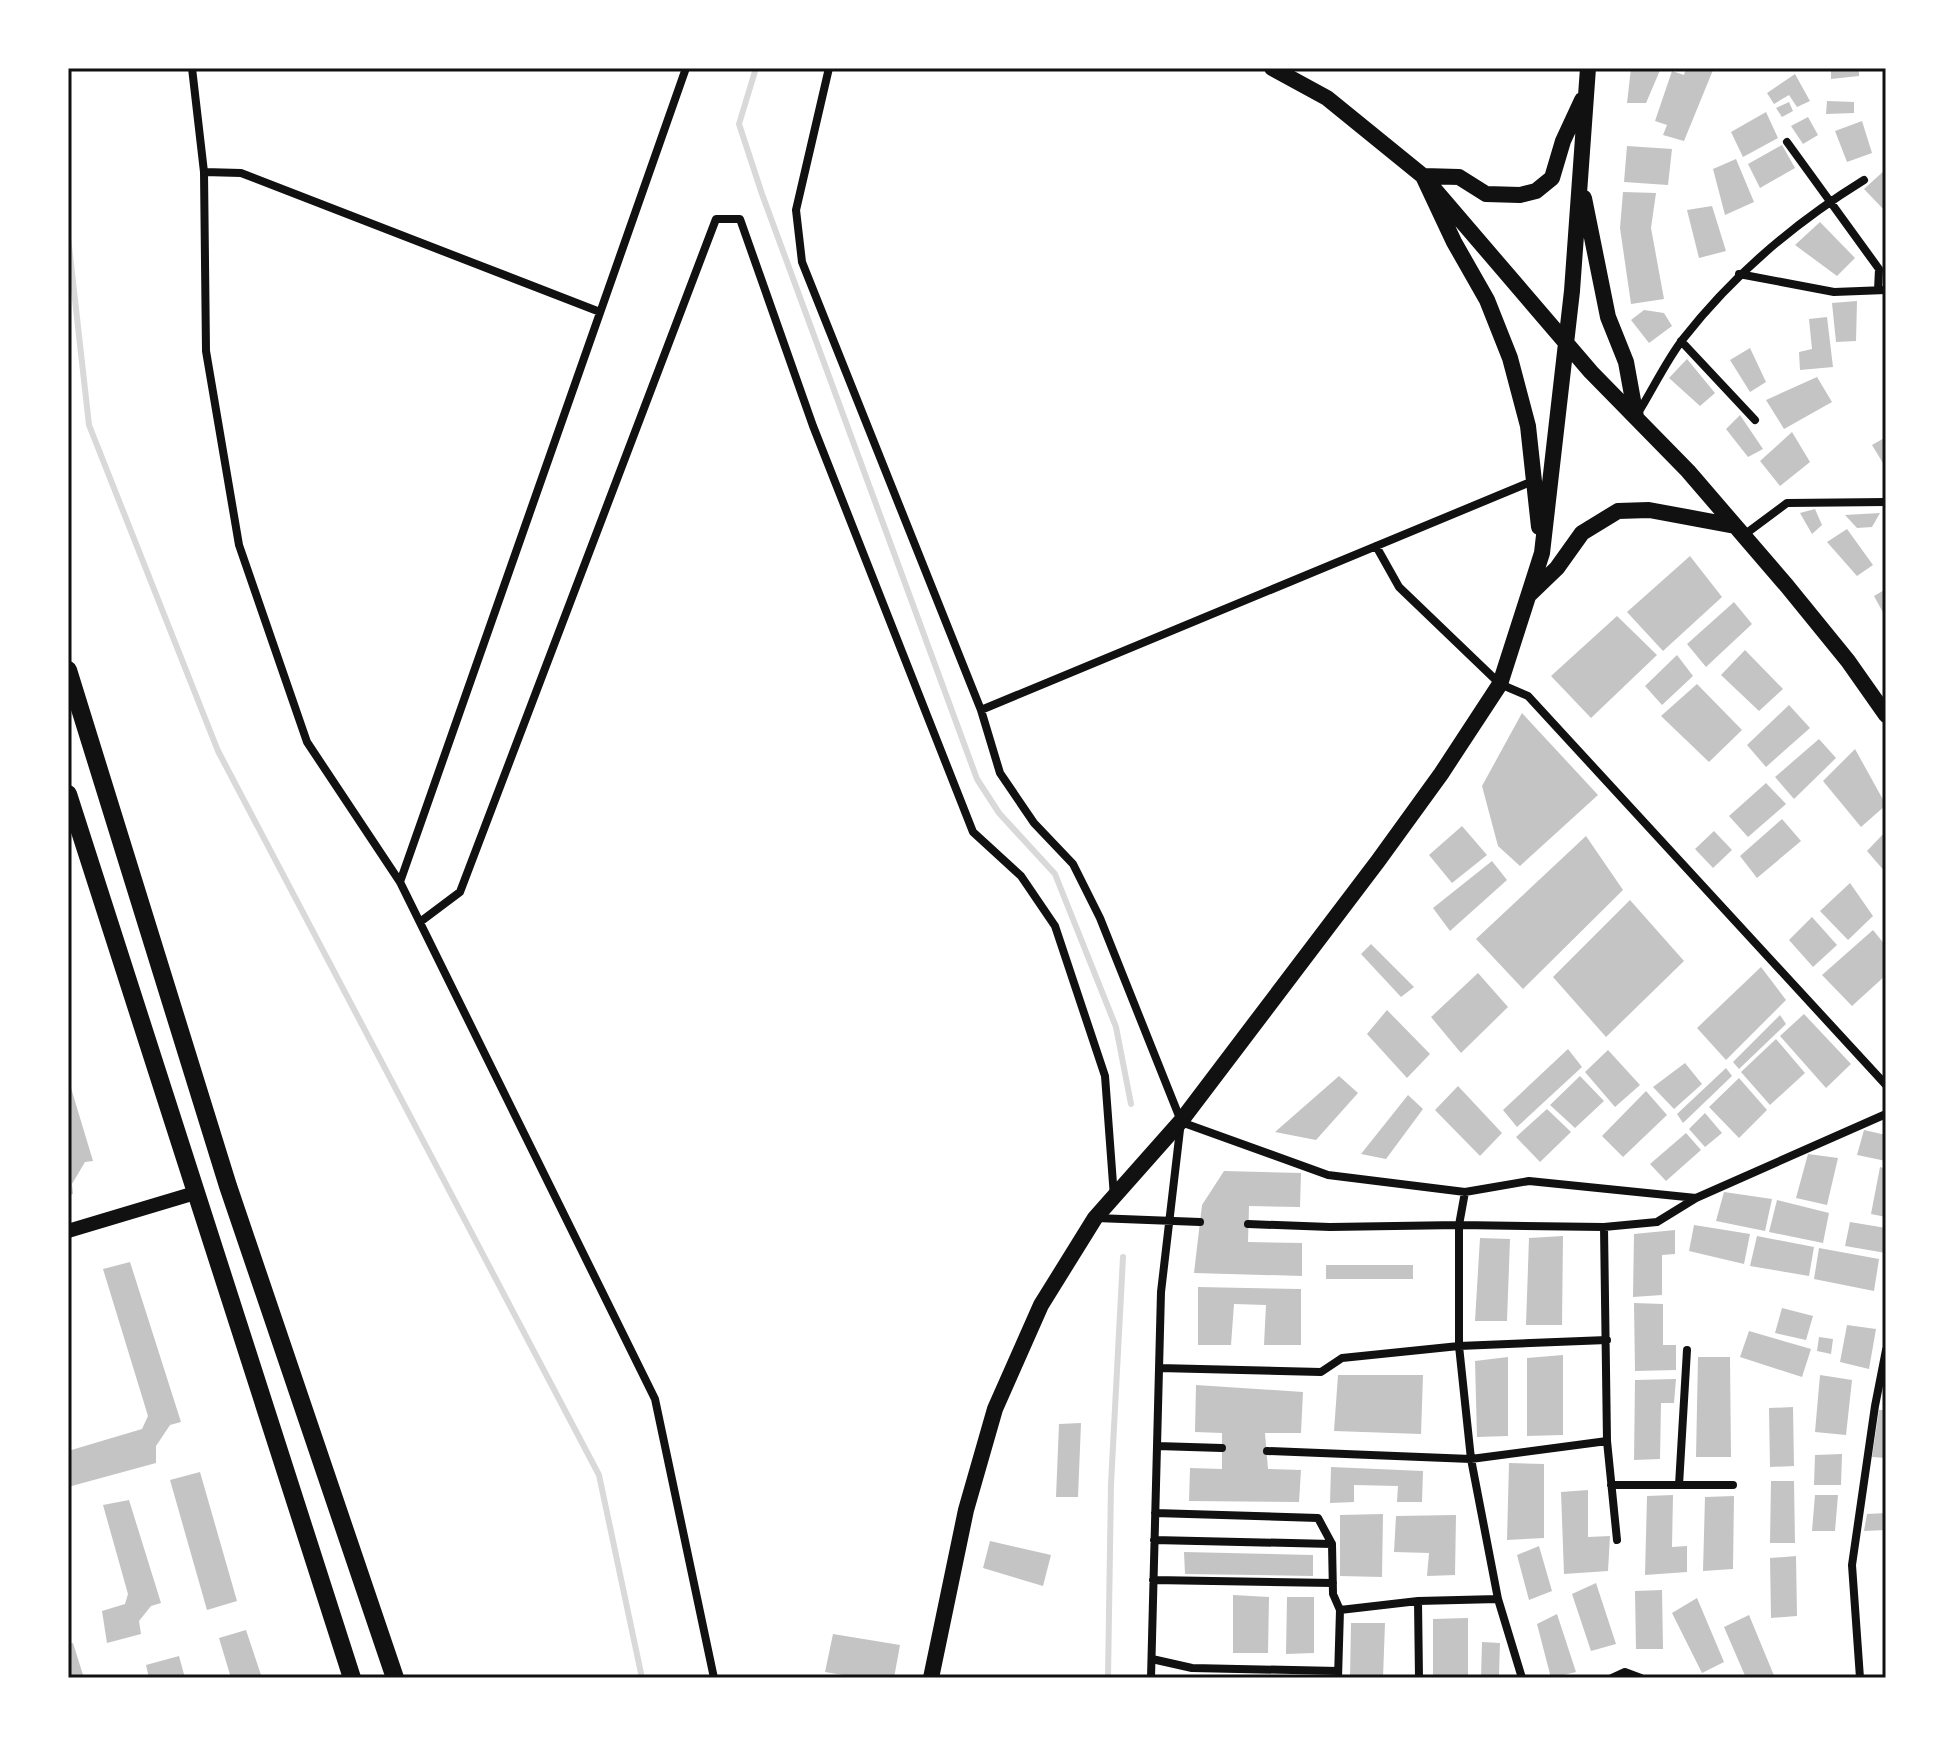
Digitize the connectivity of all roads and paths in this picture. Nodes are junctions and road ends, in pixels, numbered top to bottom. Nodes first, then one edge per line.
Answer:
1 (192, 68) edge
2 (686, 68) edge
3 (829, 68) edge
4 (1272, 68) edge
5 (1588, 68) edge
6 (1586, 92) junction
7 (1787, 142) dead end
8 (204, 172) junction
9 (1580, 175) junction
10 (1423, 176) junction
11 (1864, 180) dead end
12 (1829, 201) junction
13 (1739, 274) junction
14 (1882, 290) edge
15 (600, 312) junction
16 (1681, 341) junction
17 (1567, 342) junction
18 (1636, 417) junction
19 (1755, 420) dead end
20 (1533, 481) junction
21 (1886, 502) edge
22 (1739, 531) junction
23 (1376, 546) junction
24 (1542, 553) junction
25 (1529, 595) junction
26 (68, 670) edge
27 (1500, 684) junction
28 (981, 710) junction
29 (1886, 715) edge
30 (68, 794) edge
31 (400, 882) junction
32 (420, 922) junction
33 (1886, 1085) edge
34 (1886, 1114) edge
35 (1181, 1121) junction
36 (1465, 1192) junction
37 (195, 1193) junction
38 (1114, 1197) junction
39 (1696, 1198) junction
40 (1095, 1218) junction
41 (1169, 1220) junction
42 (1200, 1222) dead end
43 (1248, 1224) dead end
44 (1459, 1225) junction
45 (1604, 1227) junction
46 (68, 1231) edge
47 (1607, 1340) junction
48 (1459, 1346) junction
49 (1687, 1350) dead end
50 (1886, 1350) edge
51 (1159, 1368) junction
52 (1607, 1441) junction
53 (1157, 1446) junction
54 (1222, 1448) dead end
55 (1267, 1451) dead end
56 (1471, 1459) junction
57 (1611, 1485) junction
58 (1679, 1485) junction
59 (1733, 1485) dead end
60 (1155, 1513) junction
61 (1154, 1540) junction
62 (1617, 1540) dead end
63 (1332, 1544) junction
64 (1153, 1580) junction
65 (1333, 1583) junction
66 (1498, 1599) junction
67 (1418, 1601) junction
68 (1340, 1610) junction
69 (1152, 1659) junction
70 (1338, 1675) edge
71 (352, 1678) edge
72 (395, 1678) edge
73 (714, 1678) edge
74 (931, 1678) edge
75 (1151, 1678) edge
76 (1419, 1678) edge
77 (1522, 1678) edge
78 (1612, 1678) edge
79 (1641, 1678) edge
80 (1860, 1678) edge

1 - 8 street
2 - 15 street
3 - 28 street
4 - 10 main road
5 - 6 main road
6 - 9 main road
6 - 10 main road
7 - 12 street
8 - 15 street
8 - 31 street
9 - 17 main road
9 - 18 main road
10 - 17 main road
10 - 20 main road
11 - 12 street
12 - 13 street
12 - 14 street
13 - 14 street
13 - 16 street
15 - 31 street
16 - 18 street
16 - 19 street
17 - 18 main road
17 - 24 main road
18 - 22 main road
20 - 23 street
20 - 24 main road
21 - 22 street
22 - 25 main road
22 - 29 main road
23 - 27 street
23 - 28 street
24 - 25 main road
25 - 27 main road
26 - 72 main road
27 - 33 street
27 - 35 main road
28 - 35 street
30 - 37 main road
31 - 32 street
32 - 38 street
32 - 73 street
34 - 39 street
35 - 36 street
35 - 38 main road
35 - 41 street
36 - 39 street
36 - 44 street
37 - 46 street
37 - 71 main road
38 - 40 main road
39 - 45 street
40 - 41 street
40 - 74 main road
41 - 42 street
41 - 51 street
43 - 44 street
44 - 45 street
44 - 48 street
45 - 47 street
47 - 48 street
47 - 52 street
48 - 51 street
48 - 56 street
49 - 58 street
50 - 80 street
51 - 53 street
52 - 56 street
52 - 57 street
53 - 54 street
53 - 60 street
55 - 56 street
56 - 66 street
57 - 58 street
57 - 62 street
58 - 59 street
60 - 61 street
60 - 63 street
61 - 63 street
61 - 64 street
63 - 65 street
64 - 65 street
64 - 69 street
65 - 68 street
66 - 67 street
66 - 77 street
67 - 68 street
67 - 76 street
68 - 70 street
69 - 70 street
69 - 75 street
78 - 79 street

